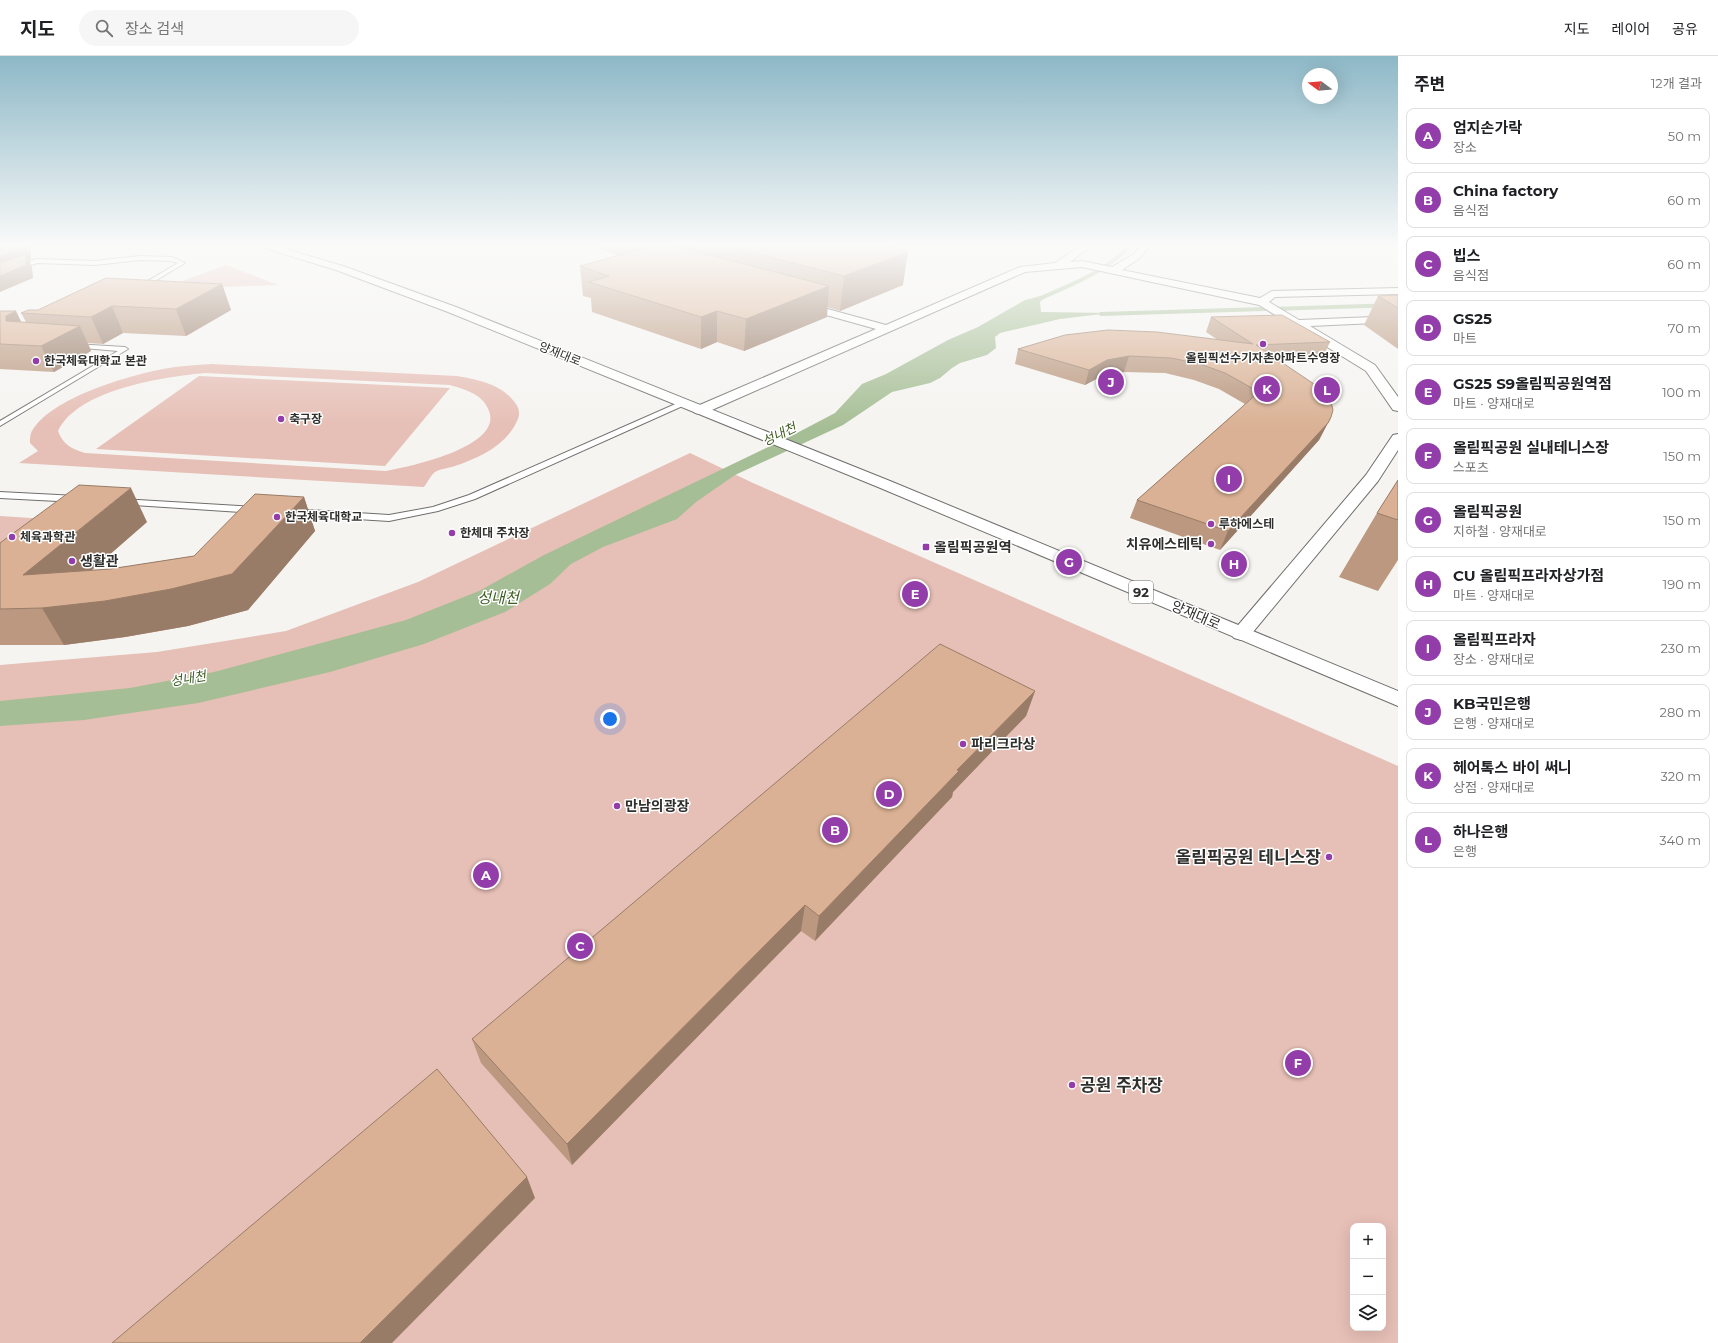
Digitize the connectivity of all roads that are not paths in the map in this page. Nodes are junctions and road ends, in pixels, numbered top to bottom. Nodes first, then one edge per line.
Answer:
1 (440, 306) edge
2 (806, 306) edge
3 (936, 306) edge
4 (1269, 306) edge
5 (1398, 318) edge
6 (1298, 323) junction
7 (885, 328) junction
8 (69, 346) edge
9 (683, 404) junction
10 (1398, 407) edge
11 (700, 410) junction
12 (0, 424) edge
13 (1398, 438) edge
14 (0, 495) edge
15 (87, 500) edge
16 (111, 501) edge
17 (270, 511) edge
18 (286, 512) edge
19 (1241, 634) junction
20 (1398, 699) edge

1 - 9 street, 양재대로 / 92
2 - 7 street
3 - 7 street
4 - 6 street
5 - 6 street
6 - 10 street
7 - 11 street
8 - 12 lane
9 - 11 street, 양재대로 / 92
9 - 18 lane
11 - 19 street, 양재대로 / 92
13 - 19 street
14 - 15 lane
16 - 17 lane
19 - 20 street, 양재대로 / 92

